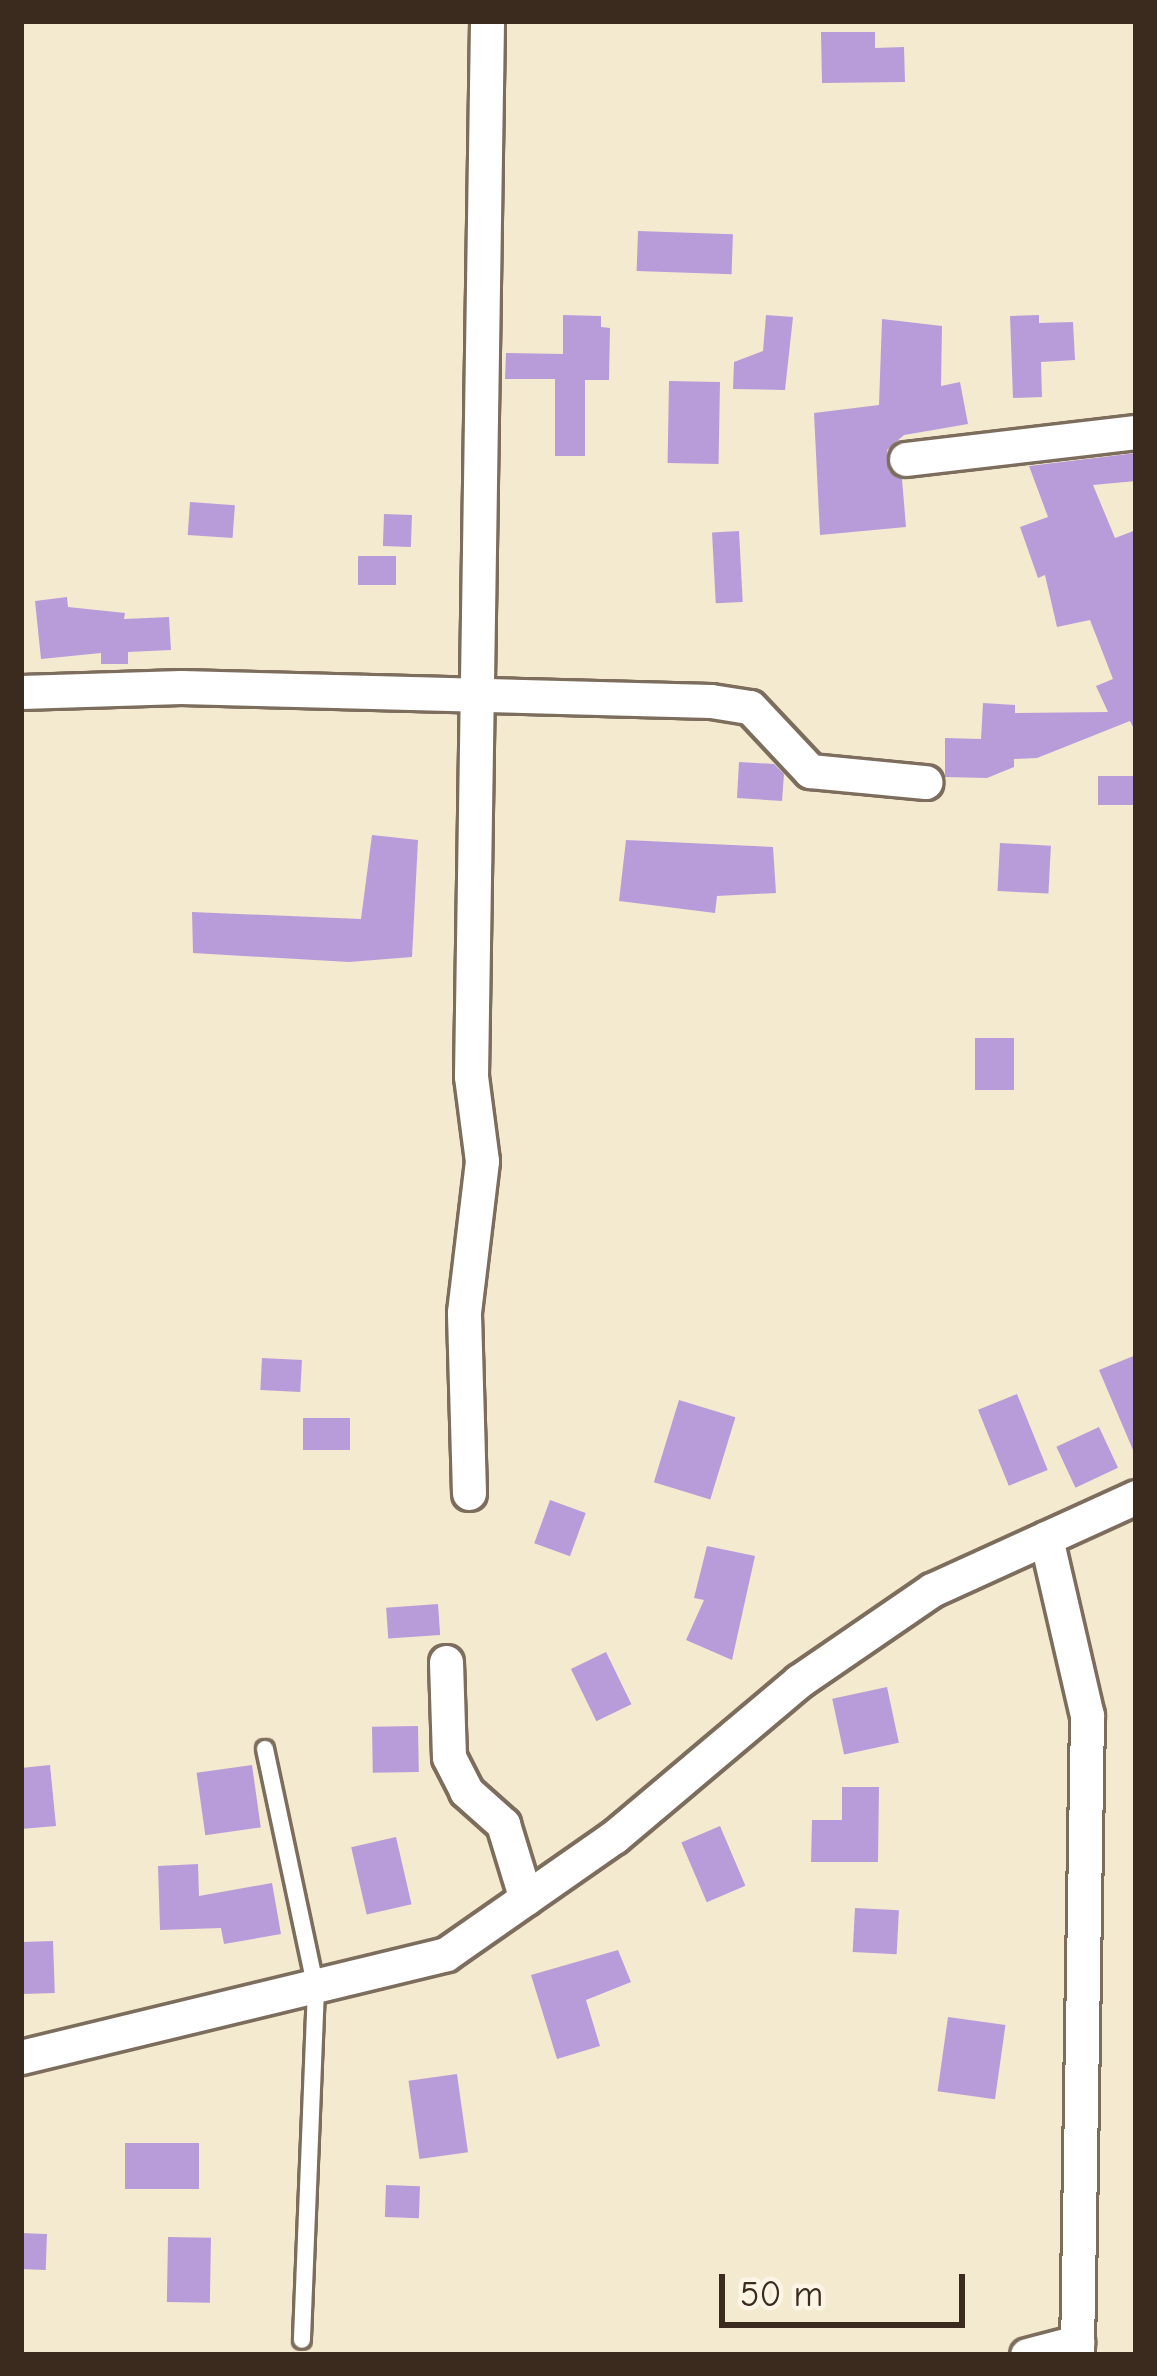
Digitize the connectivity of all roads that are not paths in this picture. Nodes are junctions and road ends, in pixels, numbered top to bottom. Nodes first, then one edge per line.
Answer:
1 (487, 21) edge
2 (1136, 432) edge
3 (906, 459) dead end
4 (21, 692) edge
5 (481, 693) junction
6 (925, 782) dead end
7 (469, 1492) dead end
8 (1136, 1497) edge
9 (1046, 1538) junction
10 (446, 1662) dead end
11 (265, 1749) dead end
12 (526, 1899) junction
13 (316, 1989) junction
14 (21, 2057) edge
15 (302, 2341) dead end
16 (1077, 2348) edge
17 (1027, 2355) edge

1 - 5 street
2 - 3 street
4 - 5 street
5 - 6 street
5 - 7 street
8 - 9 street
9 - 12 street
9 - 16 street
10 - 12 street
11 - 13 lane
12 - 13 street
13 - 14 street
13 - 15 lane
16 - 17 street

